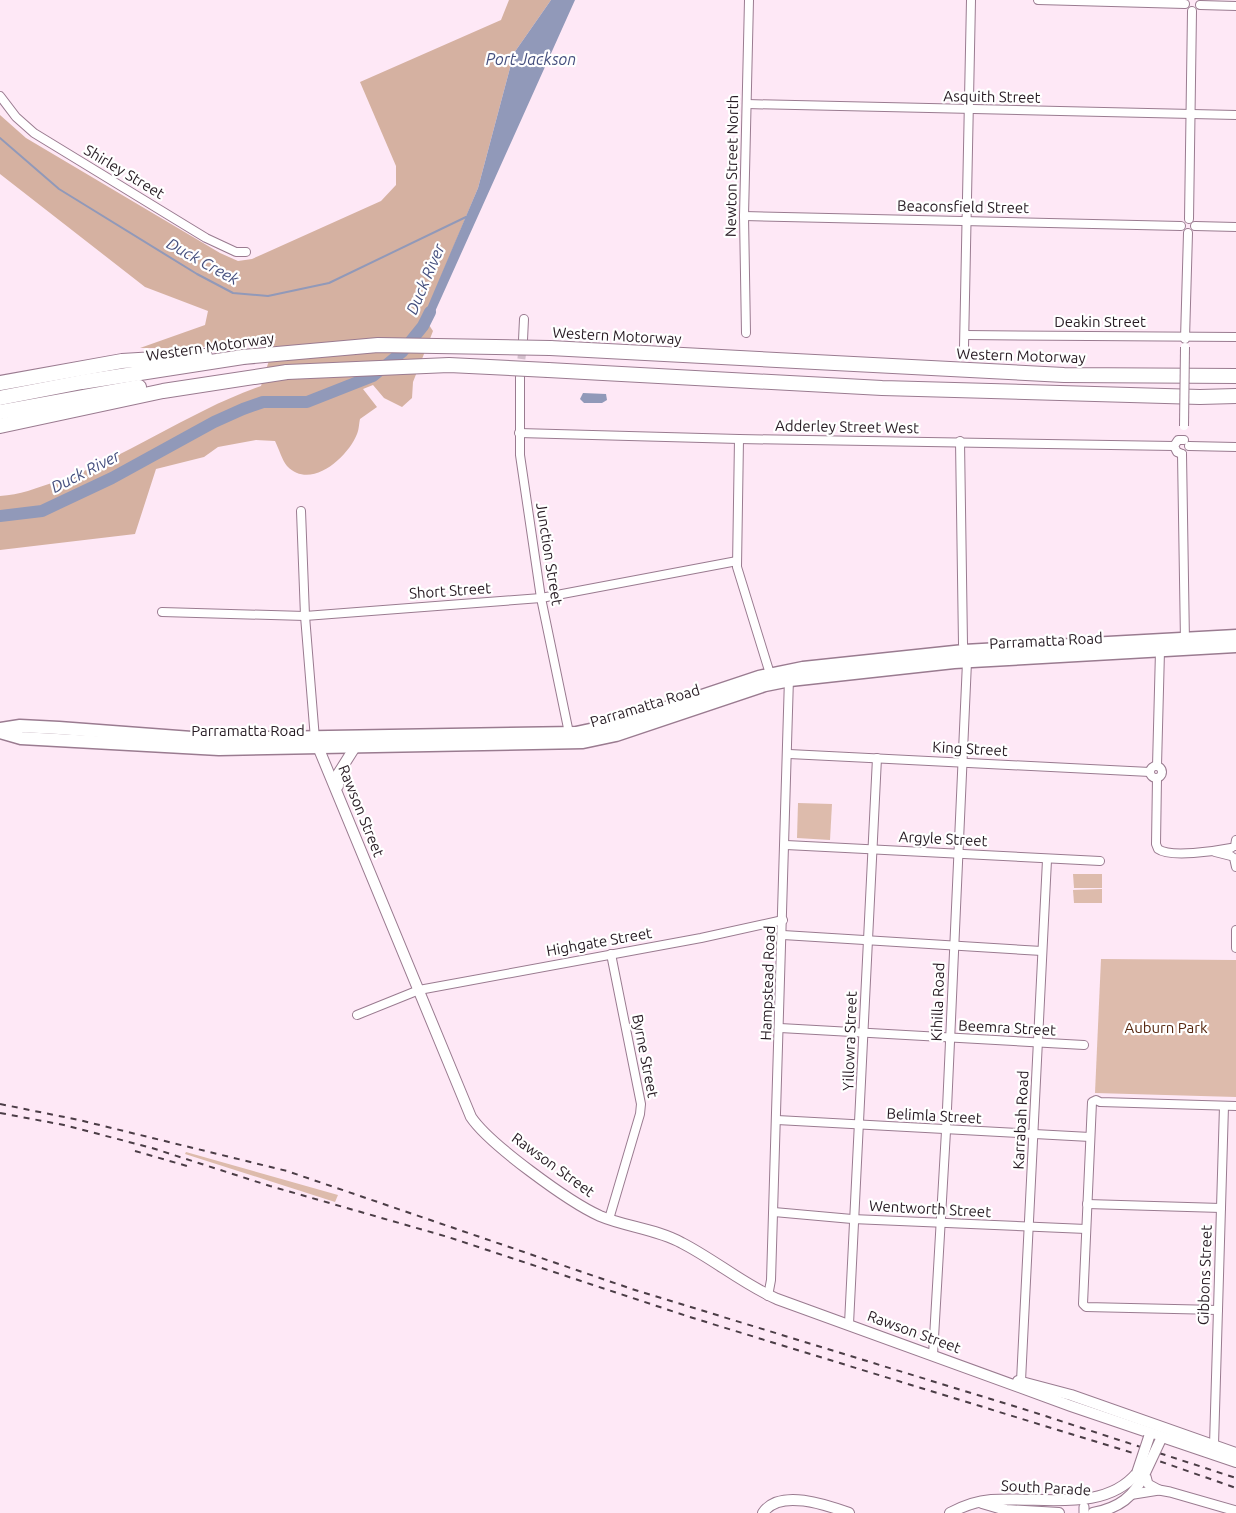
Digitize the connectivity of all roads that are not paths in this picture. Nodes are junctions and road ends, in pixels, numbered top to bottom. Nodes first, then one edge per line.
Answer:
1 (749, 0) edge
2 (971, 0) edge
3 (1038, 0) edge
4 (1185, 2) edge
5 (1199, 3) edge
6 (1236, 6) edge
7 (1192, 11) junction
8 (0, 96) edge
9 (747, 104) junction
10 (969, 110) junction
11 (1189, 114) junction
12 (1236, 115) edge
13 (744, 216) junction
14 (967, 220) junction
15 (1192, 222) junction
16 (1181, 226) junction
17 (1236, 227) edge
18 (1188, 233) junction
19 (246, 252) dead end
20 (524, 319) dead end
21 (746, 333) dead end
22 (965, 335) junction
23 (1185, 336) junction
24 (1236, 337) edge
25 (523, 340) tunnel mouth
26 (964, 346) dead end
27 (243, 357) junction
28 (1236, 376) edge
29 (226, 377) junction
30 (520, 377) tunnel mouth
31 (0, 383) edge
32 (1236, 396) edge
33 (0, 398) edge
34 (1200, 398) junction
35 (1236, 401) edge
36 (0, 412) edge
37 (0, 426) edge
38 (519, 433) junction
39 (739, 439) junction
40 (960, 441) junction
41 (1186, 443) junction
42 (1174, 446) junction
43 (1236, 447) edge
44 (1182, 454) junction
45 (301, 511) dead end
46 (737, 561) junction
47 (541, 598) junction
48 (162, 612) dead end
49 (305, 616) junction
50 (1236, 636) edge
51 (1185, 644) junction
52 (1236, 646) edge
53 (1160, 651) junction
54 (965, 656) junction
55 (789, 675) junction
56 (772, 679) junction
57 (0, 731) edge
58 (569, 734) junction
59 (316, 743) junction
60 (355, 747) junction
61 (788, 754) junction
62 (877, 758) junction
63 (963, 762) junction
64 (1157, 766) junction
65 (1150, 772) junction
66 (1157, 778) junction
67 (337, 791) junction
68 (786, 845) junction
69 (873, 850) junction
70 (1234, 851) edge
71 (958, 854) junction
72 (1047, 860) junction
73 (1100, 861) dead end
74 (1236, 867) edge
75 (783, 920) junction
76 (1236, 930) edge
77 (783, 935) junction
78 (868, 940) junction
79 (954, 944) junction
80 (1236, 948) edge
81 (1042, 951) junction
82 (611, 954) junction
83 (419, 990) junction
84 (357, 1015) dead end
85 (780, 1028) junction
86 (864, 1033) junction
87 (950, 1039) junction
88 (1038, 1043) junction
89 (1084, 1045) dead end
90 (1224, 1106) junction
91 (1236, 1106) edge
92 (777, 1120) junction
93 (860, 1126) junction
94 (946, 1130) junction
95 (1034, 1135) junction
96 (1090, 1137) junction
97 (1088, 1204) junction
98 (1221, 1208) junction
99 (774, 1212) junction
100 (609, 1219) junction
101 (856, 1219) junction
102 (942, 1223) junction
103 (1030, 1227) junction
104 (1086, 1229) junction
105 (768, 1296) junction
106 (1218, 1310) junction
107 (850, 1324) junction
108 (934, 1355) junction
109 (1002, 1379) junction
110 (1022, 1381) junction
111 (1157, 1433) junction
112 (1214, 1445) junction
113 (1236, 1453) edge
114 (1236, 1462) edge
115 (1141, 1473) junction
116 (1159, 1490) junction
117 (1134, 1494) junction
118 (979, 1502) junction
119 (1088, 1510) edge
120 (1236, 1511) edge
121 (763, 1513) edge
122 (849, 1513) edge
123 (950, 1513) edge
124 (1059, 1513) edge

1 - 9 street, Newton Street North
2 - 10 street
3 - 4 street
4 - 7 street
5 - 6 street
5 - 7 street
7 - 11 street
8 - 19 street, Shirley Street
9 - 10 street, Asquith Street
9 - 13 street, Newton Street North
10 - 11 street, Asquith Street
10 - 14 street
11 - 12 street, Asquith Street
11 - 15 street
13 - 14 street, Beaconsfield Street
13 - 21 street, Newton Street North
14 - 16 street, Beaconsfield Street
14 - 22 street
15 - 16 street
15 - 17 street
15 - 18 street
16 - 18 street
18 - 23 street
20 - 25 street
22 - 23 street, Deakin Street
22 - 26 street
23 - 24 street, Deakin Street
23 - 41 street, bridge
27 - 28 highway, Western Motorway, bridge
27 - 31 highway
27 - 33 highway, Western Motorway
29 - 34 highway, Western Motorway, bridge
29 - 36 highway, Western Motorway
29 - 37 highway, Western Motorway
30 - 38 street, Junction Street
32 - 34 highway, Western Motorway
34 - 35 highway
38 - 39 street, Adderley Street West
38 - 47 street, Junction Street
39 - 40 street, Adderley Street West
39 - 46 street
40 - 42 street, Adderley Street West
40 - 54 street, Kihilla Road
41 - 42 street
41 - 43 street
41 - 44 street
42 - 44 street
44 - 51 street
45 - 49 street
46 - 47 street, Short Street
46 - 56 street
47 - 49 street, Short Street
47 - 58 street, Junction Street
48 - 49 street, Short Street
49 - 59 street
50 - 51 highway, Parramatta Road
51 - 52 highway, Parramatta Road
51 - 53 highway, Parramatta Road
51 - 54 highway, Parramatta Road
53 - 54 highway, Parramatta Road
53 - 64 street
54 - 55 highway, Parramatta Road
54 - 63 street, Kihilla Road
55 - 56 highway, Parramatta Road
55 - 61 street, Hampstead Road
56 - 58 highway, Parramatta Road
56 - 60 highway, Parramatta Road
57 - 59 highway, Parramatta Road
58 - 59 highway, Parramatta Road
59 - 60 highway, Parramatta Road
59 - 67 main road, Rawson Street
60 - 67 main road
61 - 62 street, King Street
61 - 68 street, Hampstead Road
62 - 63 street, King Street
62 - 69 street, Yillowra Street
63 - 65 street, King Street
63 - 71 street, Kihilla Road
64 - 65 street
64 - 66 street
65 - 66 street
66 - 70 street
67 - 83 main road, Rawson Street
68 - 69 street, Argyle Street
68 - 75 street, Hampstead Road
69 - 71 street, Argyle Street
69 - 78 street, Yillowra Street
70 - 74 street
71 - 72 street, Argyle Street
71 - 79 street, Kihilla Road
72 - 73 street, Argyle Street
72 - 81 street, Karrabah Road
75 - 77 street, Hampstead Road
75 - 82 street, Highgate Street
76 - 80 street
77 - 78 street
77 - 85 street, Hampstead Road
78 - 79 street
78 - 86 street, Yillowra Street
79 - 81 street
79 - 87 street, Kihilla Road
81 - 88 street, Karrabah Road
82 - 83 street, Highgate Street
82 - 100 street, Byrne Street
83 - 84 street, Highgate Street
83 - 100 main road, Rawson Street
85 - 86 street, Beemra Street
85 - 92 street, Hampstead Road
86 - 87 street, Beemra Street
86 - 93 street, Yillowra Street
87 - 88 street, Beemra Street
87 - 94 street, Kihilla Road
88 - 89 street, Beemra Street
88 - 95 street, Karrabah Road
90 - 91 street
90 - 96 street
90 - 98 street, Gibbons Street
92 - 93 street, Belimla Street
92 - 99 street, Hampstead Road
93 - 94 street, Belimla Street
93 - 101 street, Yillowra Street
94 - 95 street, Belimla Street
94 - 102 street, Kihilla Road
95 - 96 street, Belimla Street
95 - 103 street, Karrabah Road
96 - 97 street
97 - 98 street
97 - 104 street
98 - 106 street, Gibbons Street
99 - 101 street, Wentworth Street
99 - 105 street, Hampstead Road
100 - 105 main road, Rawson Street
101 - 102 street, Wentworth Street
101 - 107 street, Yillowra Street
102 - 103 street, Wentworth Street
102 - 108 street, Kihilla Road
103 - 104 street, Wentworth Street
103 - 110 street, Karrabah Road
104 - 106 street
105 - 107 main road, Rawson Street
106 - 112 street, Gibbons Street
107 - 108 main road, Rawson Street
108 - 109 main road, Rawson Street
109 - 110 main road, Rawson Street
109 - 111 main road, Rawson Street
110 - 111 main road, Rawson Street
111 - 112 main road, Rawson Street
111 - 114 main road, Rawson Street
111 - 115 main road, South Parade, bridge
112 - 113 main road, Rawson Street
115 - 116 street
115 - 117 main road, South Parade
115 - 119 main road, South Parade
116 - 117 street, South Parade
116 - 120 street, South Parade
117 - 119 main road, South Parade
118 - 119 main road, South Parade
118 - 123 main road, South Parade
118 - 124 main road, South Parade
121 - 122 main road

